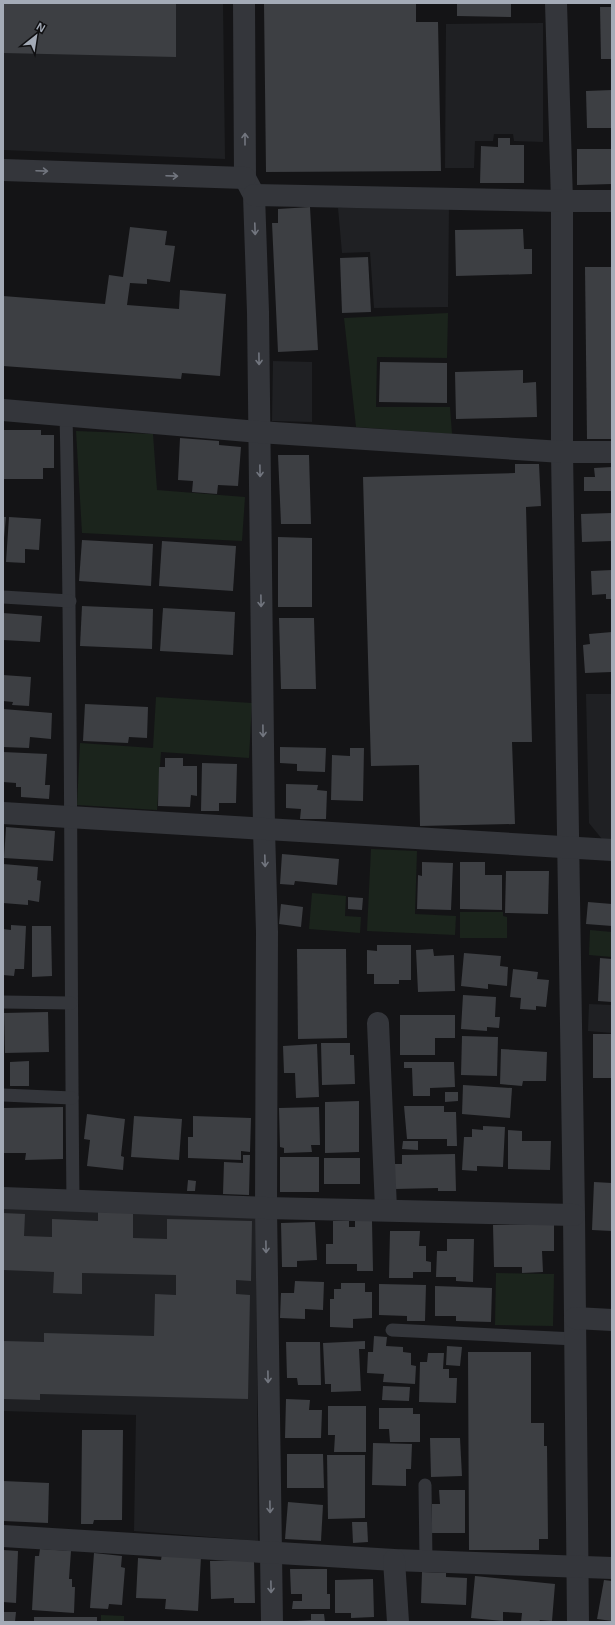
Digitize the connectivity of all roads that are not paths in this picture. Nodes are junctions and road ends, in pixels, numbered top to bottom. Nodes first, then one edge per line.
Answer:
1 (244, 3) edge
2 (556, 3) edge
3 (3, 170) edge
4 (250, 187) junction
5 (612, 201) edge
6 (562, 202) junction
7 (3, 410) edge
8 (66, 414) junction
9 (259, 432) junction
10 (562, 452) junction
11 (612, 452) edge
12 (3, 598) edge
13 (70, 601) junction
14 (3, 813) edge
15 (69, 818) junction
16 (264, 830) junction
17 (568, 848) junction
18 (612, 850) edge
19 (3, 1002) edge
20 (71, 1003) junction
21 (378, 1023) dead end
22 (3, 1095) edge
23 (72, 1098) junction
24 (3, 1198) edge
25 (73, 1200) junction
26 (266, 1208) junction
27 (386, 1209) junction
28 (574, 1215) junction
29 (612, 1320) edge
30 (575, 1328) junction
31 (392, 1330) dead end
32 (425, 1485) dead end
33 (3, 1536) edge
34 (271, 1552) junction
35 (394, 1560) junction
36 (426, 1560) junction
37 (578, 1566) junction
38 (612, 1568) edge
39 (272, 1622) edge
40 (398, 1622) edge
41 (578, 1622) edge

4 -> 1 street
2 - 6 street
3 -> 4 street
4 - 6 street
4 -> 9 street
5 - 6 street
6 - 10 street
7 - 8 street
8 - 9 street
8 - 13 lane
9 - 10 street
9 -> 16 street
10 - 11 street
10 - 17 street
12 - 13 lane
13 - 15 lane
14 - 15 street
15 - 16 street
15 - 20 lane
16 - 17 street
16 -> 26 street
17 - 18 street
17 - 28 street
19 - 20 lane
20 - 23 lane
21 - 27 street
22 - 23 lane
23 - 25 lane
24 - 25 street
25 - 26 street
26 - 27 street
26 -> 34 street
27 - 28 street
28 - 30 street
29 - 30 street
30 - 31 lane
30 - 37 street
32 - 36 lane
33 - 34 street
34 - 35 street
34 -> 39 street
35 - 36 street
35 - 40 street
36 - 37 street
37 - 38 street
37 - 41 street

